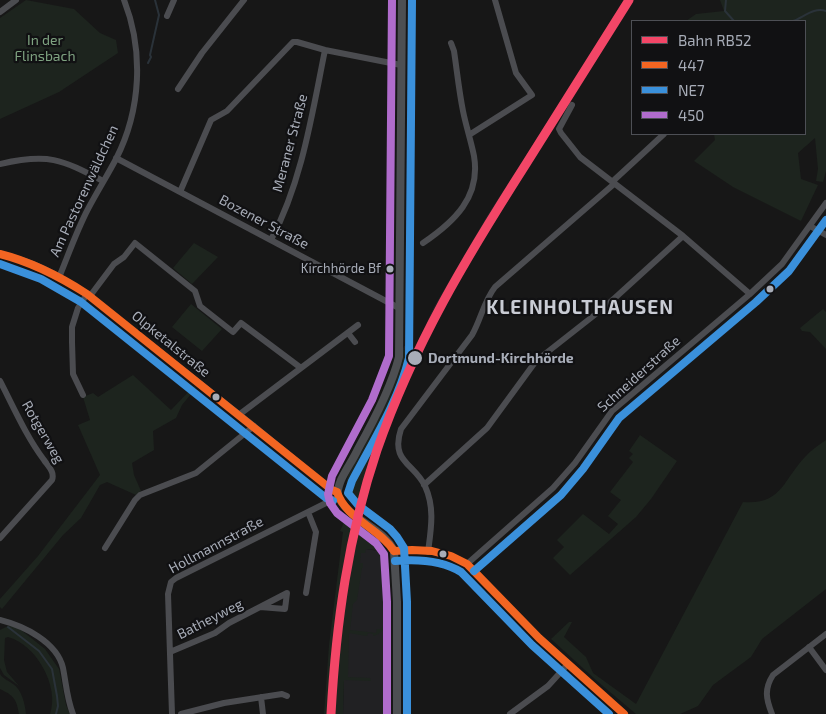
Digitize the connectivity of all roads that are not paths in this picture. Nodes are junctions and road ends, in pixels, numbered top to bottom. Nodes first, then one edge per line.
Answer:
1 (16, 0) edge
2 (124, 0) edge
3 (174, 0) edge
4 (244, 0) edge
5 (402, 0) edge
6 (494, 0) edge
7 (0, 12) edge
8 (167, 16) dead end
9 (451, 43) dead end
10 (325, 50) junction
11 (401, 65) junction
12 (178, 89) dead end
13 (572, 105) dead end
14 (469, 135) junction
15 (663, 135) edge
16 (116, 158) junction
17 (0, 164) edge
18 (103, 182) junction
19 (613, 183) junction
20 (180, 192) junction
21 (826, 203) edge
22 (810, 226) junction
23 (826, 235) edge
24 (683, 236) junction
25 (271, 240) junction
26 (423, 243) dead end
27 (0, 254) edge
28 (60, 275) junction
29 (750, 294) junction
30 (88, 295) junction
31 (399, 308) junction
32 (358, 325) dead end
33 (348, 333) junction
34 (355, 342) dead end
35 (301, 368) junction
36 (0, 381) edge
37 (83, 395) dead end
38 (240, 414) junction
39 (254, 426) junction
40 (424, 485) junction
41 (338, 494) junction
42 (308, 512) junction
43 (0, 538) edge
44 (105, 548) dead end
45 (394, 552) junction
46 (428, 552) junction
47 (467, 564) junction
48 (306, 593) dead end
49 (260, 607) dead end
50 (0, 620) edge
51 (826, 634) edge
52 (809, 647) junction
53 (170, 652) junction
54 (568, 664) junction
55 (826, 670) edge
56 (287, 696) dead end
57 (262, 697) junction
58 (73, 714) edge
59 (172, 714) edge
60 (181, 714) edge
61 (263, 714) edge
62 (397, 714) edge
63 (510, 714) edge
64 (624, 714) edge
65 (772, 714) edge

1 - 7 street
2 - 16 street, Am Pastorenwäldchen
3 - 8 street
4 - 12 street
5 - 11 main road
6 - 14 street
9 - 14 street
10 - 11 street
10 - 20 street
10 - 25 street, Meraner Straße
11 - 31 main road
13 - 19 street
14 - 26 street
15 - 19 street
16 - 18 street, Am Pastorenwäldchen
16 - 20 street, Bozener Straße
17 - 18 street
18 - 28 street, Am Pastorenwäldchen
19 - 24 street
19 - 40 street
20 - 25 street, Bozener Straße
21 - 22 street, Schneiderstraße
22 - 23 street
22 - 29 street, Schneiderstraße
24 - 29 street
24 - 40 street
25 - 31 street, Bozener Straße
27 - 28 street, Olpketalstraße
28 - 30 street, Olpketalstraße
29 - 47 street, Schneiderstraße
30 - 35 street
30 - 37 street
30 - 38 street, Olpketalstraße
31 - 41 main road
32 - 33 street
33 - 34 street
33 - 35 street
35 - 38 street
36 - 43 street, Rotgerweg
38 - 39 street, Olpketalstraße
39 - 41 street, Olpketalstraße
39 - 44 street
40 - 46 street
41 - 42 street, Hollmannstraße
41 - 45 main road
42 - 48 street
42 - 53 street, Hollmannstraße
45 - 46 street
45 - 62 main road
46 - 47 street
47 - 54 street
49 - 53 street, Batheyweg
50 - 58 street
51 - 52 street
52 - 55 street
52 - 65 street
53 - 59 street, Hollmannstraße
54 - 63 street
54 - 64 street
56 - 57 street
57 - 60 street
57 - 61 street

